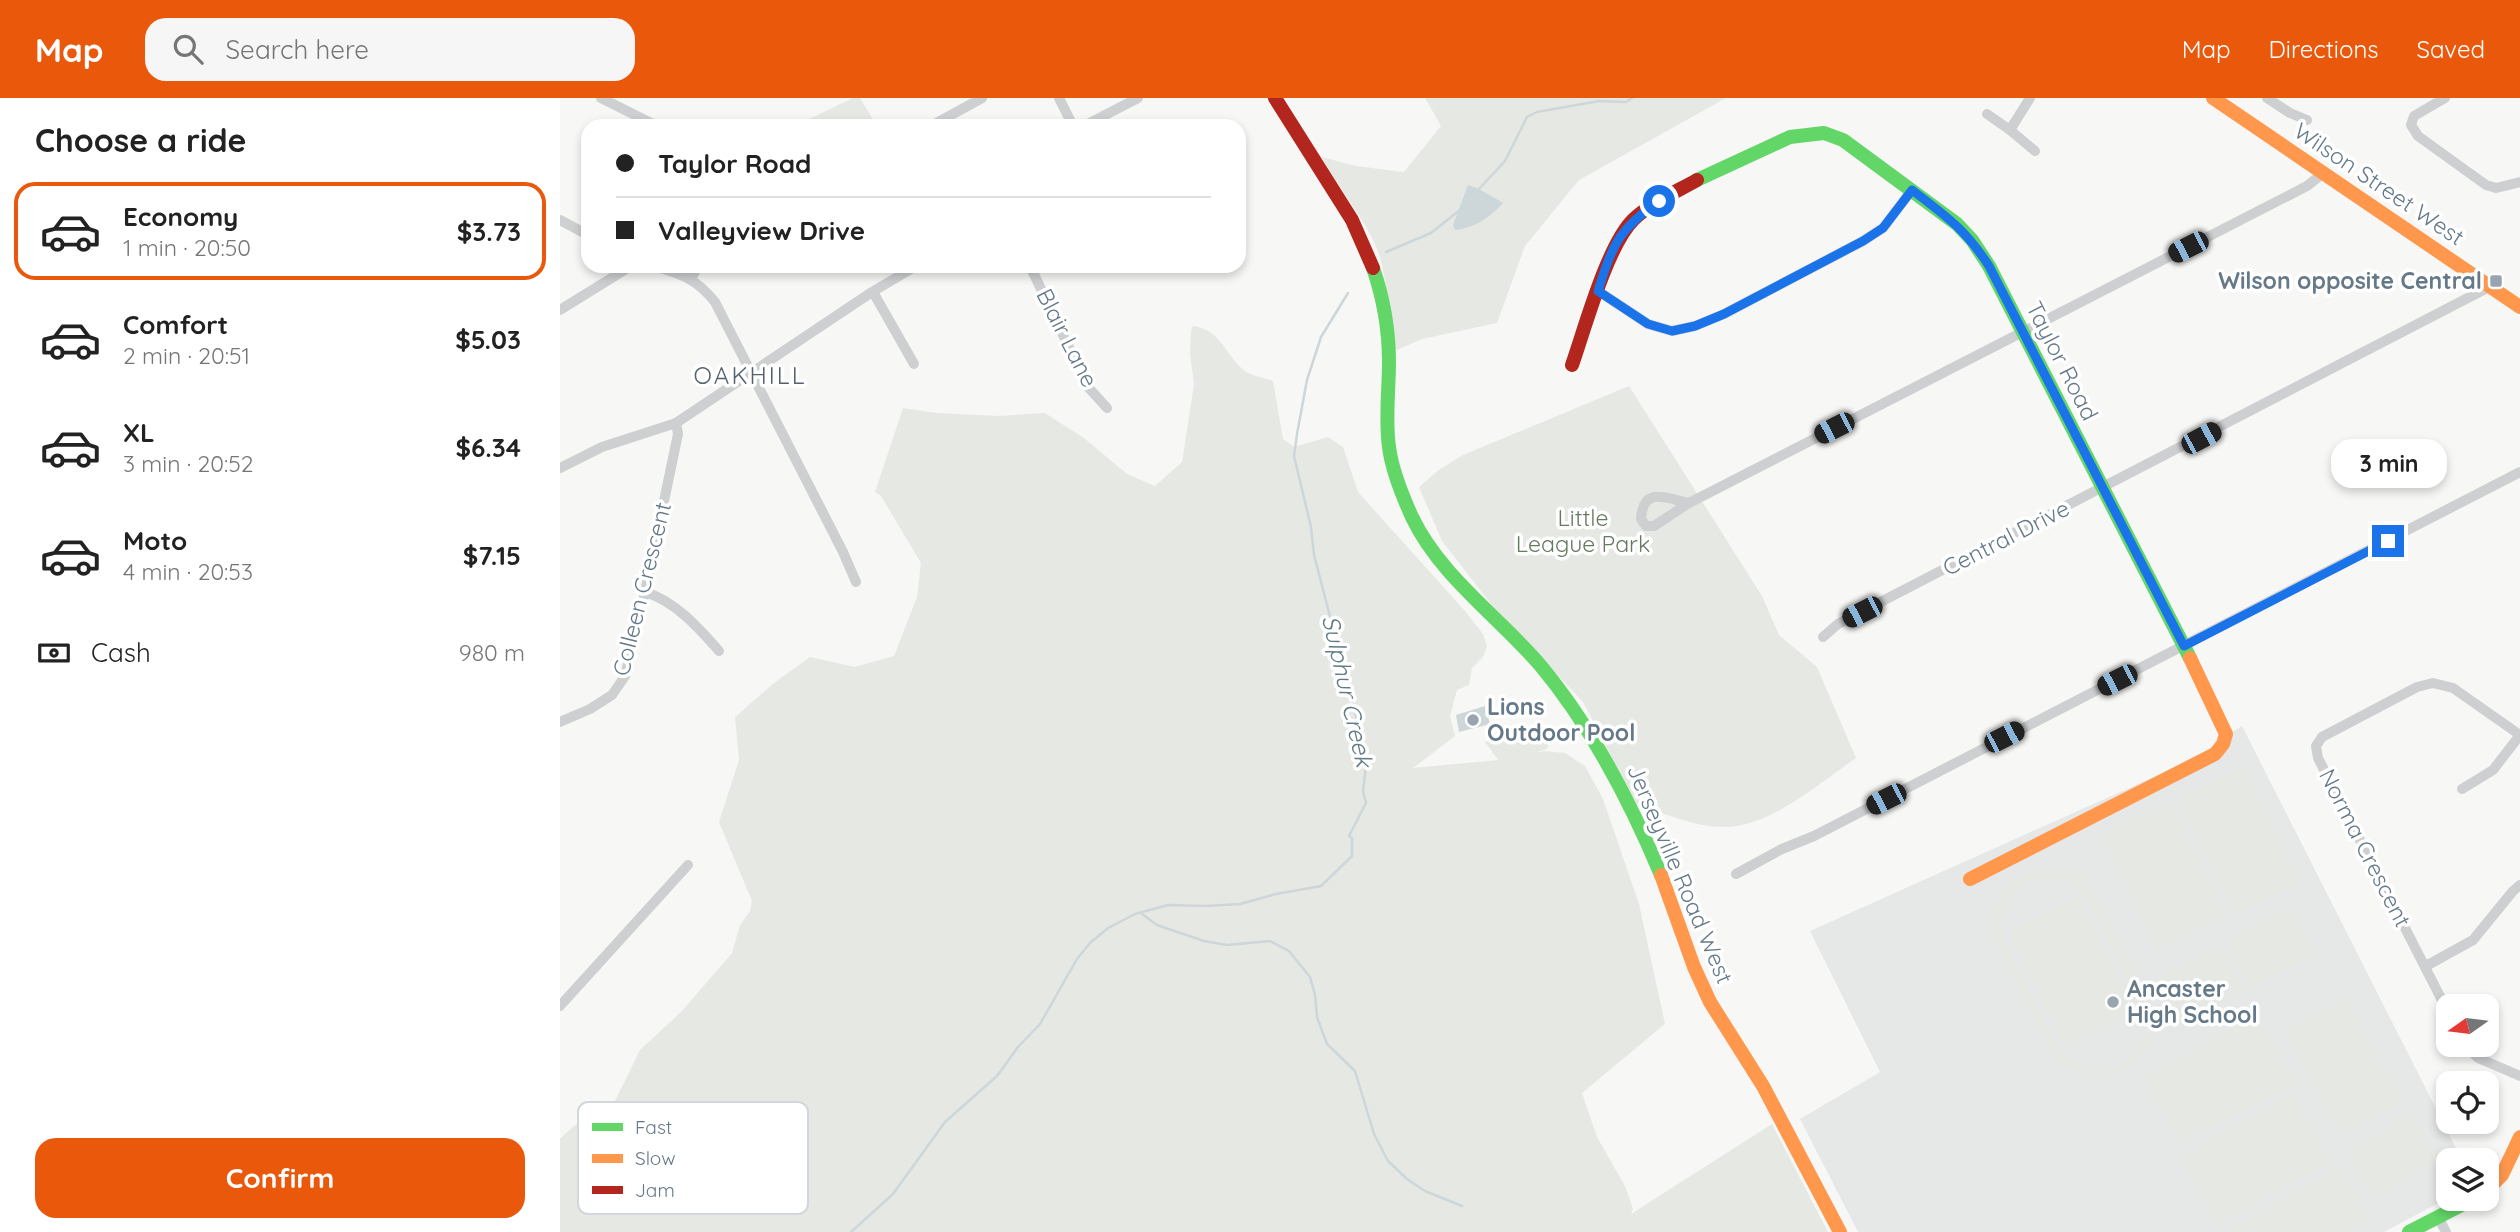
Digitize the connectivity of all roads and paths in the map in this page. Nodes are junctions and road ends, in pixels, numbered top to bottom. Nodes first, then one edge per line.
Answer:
1 (982, 98) edge
2 (1059, 98) edge
3 (1138, 98) edge
4 (1275, 98) edge
5 (2030, 98) edge
6 (2213, 98) edge
7 (2267, 98) edge
8 (2445, 98) edge
9 (607, 99) edge
10 (1987, 114) dead end
11 (644, 119) edge
12 (944, 119) edge
13 (1070, 119) edge
14 (1098, 119) edge
15 (2307, 120) dead end
16 (2010, 130) junction
17 (2035, 151) dead end
18 (2322, 174) junction
19 (2520, 182) edge
20 (1912, 190) junction
21 (560, 220) edge
22 (581, 231) edge
23 (620, 273) edge
24 (673, 273) edge
25 (694, 273) edge
26 (904, 273) edge
27 (1033, 273) edge
28 (691, 279) junction
29 (2489, 287) junction
30 (1598, 291) junction
31 (873, 292) junction
32 (2520, 307) edge
33 (560, 310) edge
34 (2021, 332) junction
35 (914, 364) dead end
36 (1572, 365) dead end
37 (750, 373) junction
38 (1107, 408) dead end
39 (676, 423) junction
40 (560, 468) edge
41 (2520, 472) edge
42 (2102, 489) junction
43 (1689, 503) junction
44 (856, 582) dead end
45 (645, 592) junction
46 (1823, 637) dead end
47 (2184, 646) junction
48 (719, 651) dead end
49 (560, 722) edge
50 (2520, 735) edge
51 (2462, 789) dead end
52 (688, 865) dead end
53 (1736, 874) dead end
54 (1970, 879) dead end
55 (2520, 885) edge
56 (2426, 966) junction
57 (2439, 994) edge
58 (560, 1006) edge
59 (2477, 1057) edge
60 (2520, 1076) edge
61 (2520, 1136) edge
62 (2499, 1178) edge
63 (2450, 1211) edge
64 (2438, 1217) junction
65 (1840, 1232) edge
66 (2409, 1232) edge
67 (2446, 1232) edge

1 - 12 street
2 - 13 street
3 - 14 street
4 - 65 main road, Jerseyville Road West
5 - 16 street
6 - 18 main road, Wilson Street West
7 - 15 street
8 - 19 street
9 - 11 street
10 - 16 street
16 - 17 street
18 - 29 main road, Wilson Street West
18 - 34 street
20 - 30 street
20 - 30 main road, Taylor Road
20 - 34 main road, Taylor Road
21 - 22 street
23 - 33 street
24 - 28 street
25 - 28 street
26 - 31 street
27 - 38 street, Blair Lane
28 - 37 street
29 - 32 main road, Wilson Street West
29 - 42 street, Central Drive
30 - 36 main road, Taylor Road
31 - 35 street
31 - 37 street
34 - 42 main road, Taylor Road
34 - 43 street
37 - 39 street
37 - 44 street
39 - 40 street
39 - 45 street, Colleen Crescent
41 - 47 street
42 - 46 street, Central Drive
42 - 47 main road, Taylor Road
43 - 43 street
45 - 48 street
45 - 49 street, Colleen Crescent
47 - 53 street
47 - 54 main road, Taylor Road
50 - 51 street
50 - 56 street, Norma Crescent
52 - 58 street
55 - 56 street
56 - 57 street, Norma Crescent
59 - 60 street
61 - 62 main road
63 - 64 main road
64 - 66 main road
64 - 67 street

